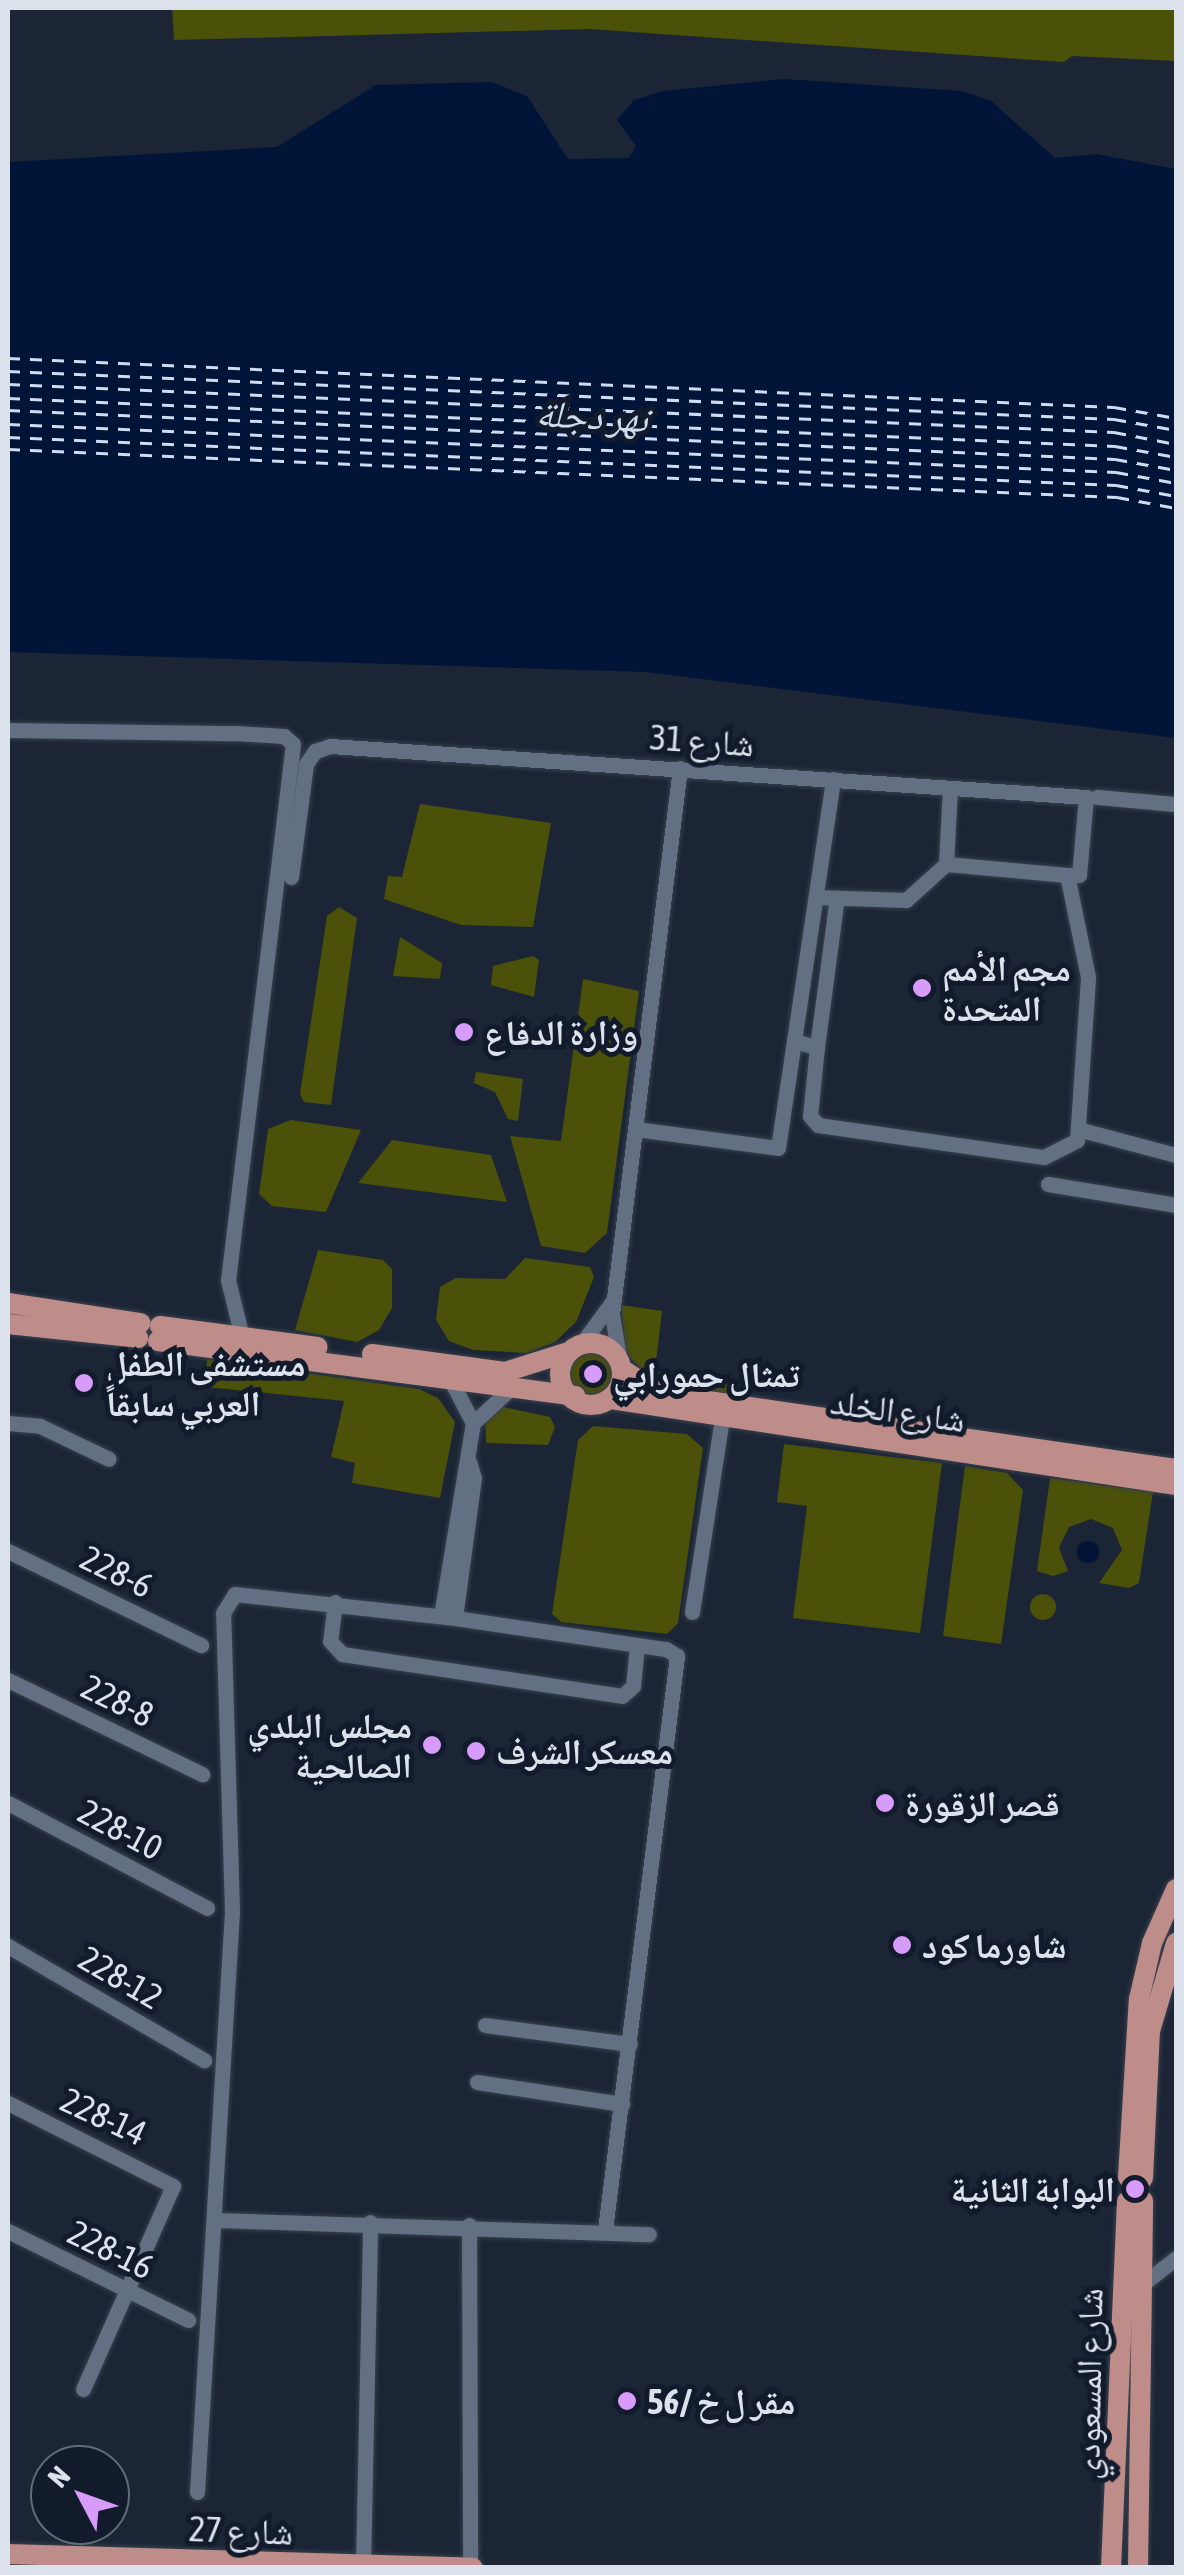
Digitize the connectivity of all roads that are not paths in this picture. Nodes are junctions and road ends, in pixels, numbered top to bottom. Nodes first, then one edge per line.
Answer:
1 (8, 730) edge
2 (680, 768) junction
3 (833, 779) junction
4 (950, 788) junction
5 (1091, 797) junction
6 (1176, 804) edge
7 (946, 864) junction
8 (1067, 874) junction
9 (291, 877) dead end
10 (816, 897) junction
11 (837, 898) junction
12 (794, 1041) junction
13 (817, 1047) junction
14 (636, 1129) junction
15 (1078, 1129) junction
16 (1176, 1155) edge
17 (1048, 1184) dead end
18 (1176, 1206) edge
19 (615, 1294) junction
20 (8, 1304) edge
21 (8, 1324) edge
22 (149, 1332) junction
23 (242, 1337) junction
24 (572, 1350) junction
25 (376, 1361) junction
26 (622, 1366) junction
27 (451, 1381) junction
28 (511, 1388) junction
29 (575, 1396) junction
30 (610, 1400) junction
31 (722, 1419) junction
32 (8, 1423) edge
33 (472, 1423) junction
34 (109, 1459) dead end
35 (1176, 1469) edge
36 (1176, 1485) edge
37 (8, 1552) edge
38 (335, 1602) junction
39 (692, 1612) dead end
40 (448, 1617) junction
41 (637, 1644) junction
42 (201, 1646) dead end
43 (8, 1680) edge
44 (202, 1774) dead end
45 (8, 1803) edge
46 (1176, 1889) edge
47 (206, 1908) dead end
48 (1176, 1943) edge
49 (8, 1946) edge
50 (1161, 1980) edge
51 (485, 2025) dead end
52 (630, 2044) junction
53 (204, 2060) dead end
54 (478, 2082) dead end
55 (8, 2103) edge
56 (622, 2104) junction
57 (1136, 2178) dead end
58 (216, 2220) junction
59 (370, 2222) junction
60 (469, 2225) junction
61 (605, 2230) junction
62 (8, 2231) edge
63 (649, 2234) dead end
64 (1176, 2250) edge
65 (1140, 2254) junction
66 (1176, 2258) edge
67 (1140, 2286) junction
68 (128, 2291) junction
69 (188, 2320) dead end
70 (83, 2389) dead end
71 (198, 2492) dead end
72 (8, 2554) edge
73 (363, 2566) edge
74 (471, 2567) edge
75 (1112, 2568) edge
76 (1135, 2568) edge

1 - 23 street
2 - 3 street, شارع 31
2 - 9 street, شارع 31
2 - 14 street
3 - 4 street, شارع 31
3 - 10 street
4 - 5 street, شارع 31
4 - 7 street
5 - 6 street, شارع 31
5 - 8 street
7 - 8 street
7 - 11 street
8 - 15 street
10 - 11 street
10 - 12 street
11 - 13 street
12 - 13 street
12 - 14 street
13 - 15 street
14 - 19 street
15 - 16 street
17 - 18 street
19 - 24 street
19 - 26 street
20 - 22 main road
21 - 22 main road
22 - 23 main road
22 - 25 main road
23 - 25 main road
24 - 25 main road
24 - 26 main road
24 - 29 main road
25 - 27 main road
26 - 30 main road
26 - 35 main road, شارع الخلد
27 - 28 main road
27 - 33 street
28 - 29 main road
28 - 33 street
29 - 30 main road
30 - 31 main road, شارع الخلد
31 - 36 main road, شارع الخلد
31 - 39 street
32 - 34 street
33 - 40 street
37 - 42 street, 228-6
38 - 40 street
38 - 41 street
38 - 58 street
40 - 41 street
41 - 52 street
43 - 44 street, 228-8
45 - 47 street, 228-10
46 - 50 main road
48 - 50 main road
49 - 53 street, 228-12
50 - 57 main road
51 - 52 street
52 - 56 street
54 - 56 street
55 - 68 street, 228-14
56 - 61 street
58 - 59 street
58 - 71 street
59 - 60 street
59 - 73 street
60 - 61 street
60 - 74 street
61 - 63 street
62 - 68 street, 228-16
64 - 65 street
65 - 67 main road, شارع المسعودي
65 - 75 main road, شارع المسعودي
66 - 67 street
67 - 76 main road, شارع المسعودي
68 - 69 street, 228-16
68 - 70 street
72 - 73 main road, شارع 27
73 - 74 main road, شارع 27
75 - 76 main road

